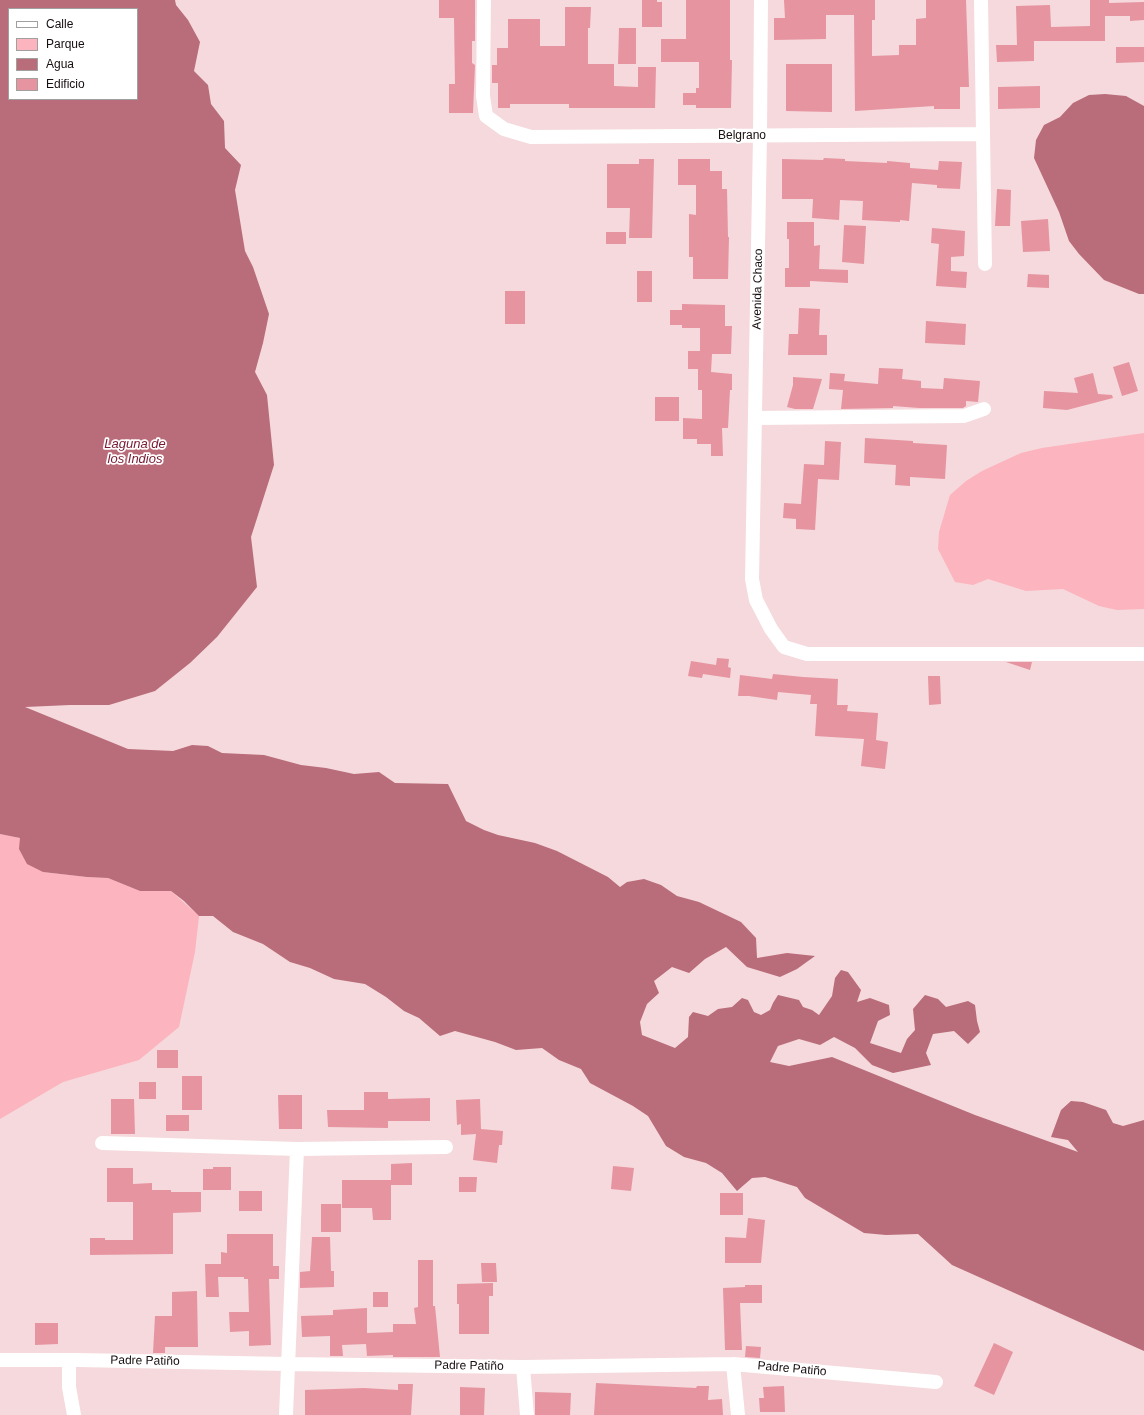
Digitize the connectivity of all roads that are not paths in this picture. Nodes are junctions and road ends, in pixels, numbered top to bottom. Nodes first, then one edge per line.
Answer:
1 (484, 0) edge
2 (761, 0) edge
3 (981, 0) edge
4 (982, 134) junction
5 (760, 136) junction
6 (985, 264) dead end
7 (984, 410) dead end
8 (755, 418) junction
9 (1144, 654) edge
10 (102, 1143) dead end
11 (446, 1147) dead end
12 (297, 1149) junction
13 (0, 1360) edge
14 (69, 1360) junction
15 (288, 1364) junction
16 (733, 1364) junction
17 (523, 1367) junction
18 (936, 1382) dead end
19 (74, 1415) edge
20 (286, 1415) edge
21 (528, 1415) edge
22 (738, 1415) edge

1 - 5 street, Belgrano
2 - 5 street, Avenida Chaco
3 - 4 street
4 - 5 street, Belgrano
4 - 6 street
5 - 8 street, Avenida Chaco
7 - 8 street
8 - 9 street, Avenida Chaco
10 - 12 street
11 - 12 street
12 - 15 street
13 - 14 street, Padre Patiño
14 - 15 street, Padre Patiño
14 - 19 street
15 - 17 street, Padre Patiño
15 - 20 street
16 - 17 street, Padre Patiño
16 - 18 street, Padre Patiño
16 - 22 street
17 - 21 street

